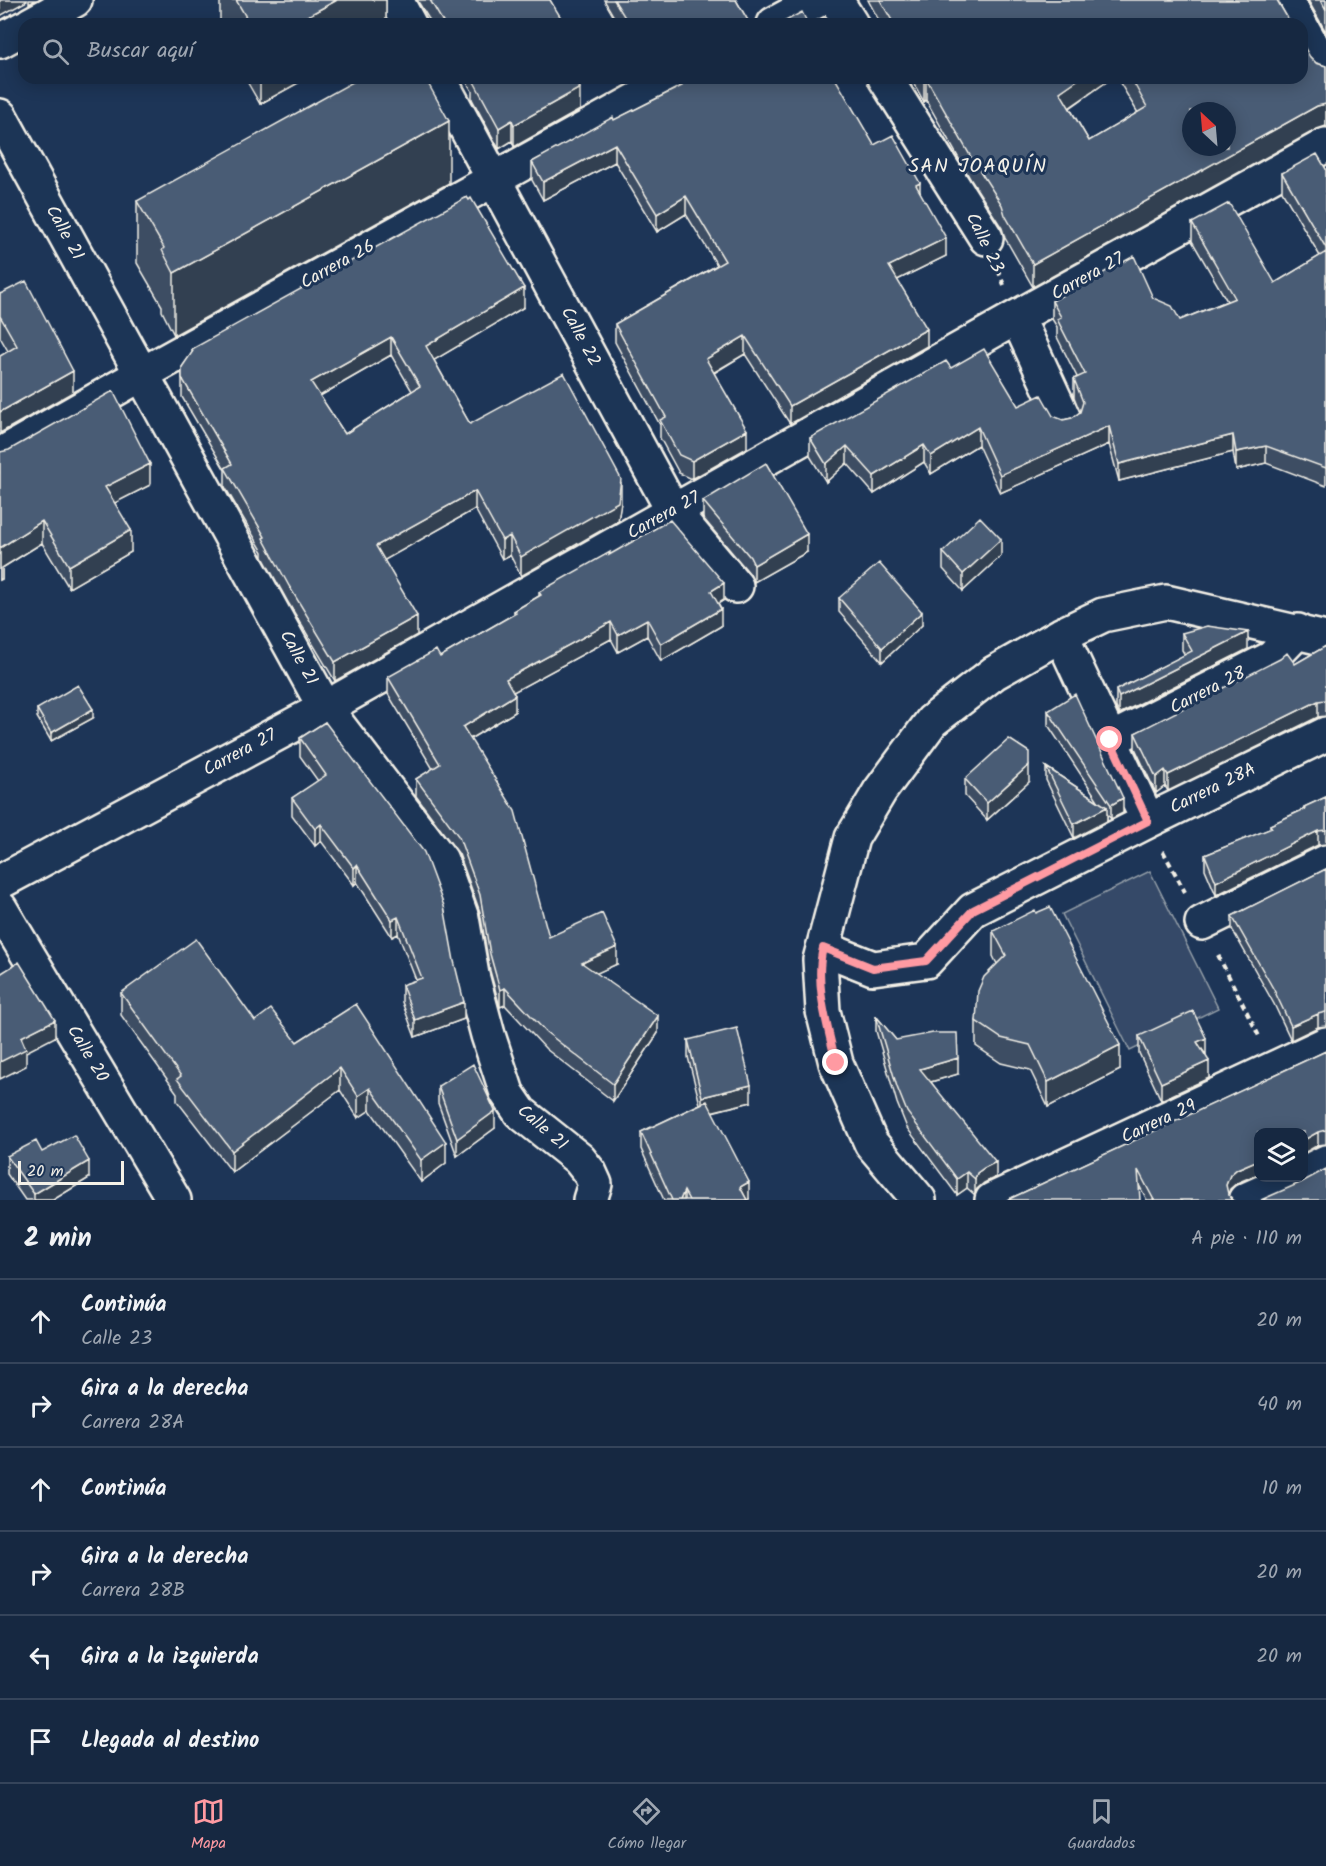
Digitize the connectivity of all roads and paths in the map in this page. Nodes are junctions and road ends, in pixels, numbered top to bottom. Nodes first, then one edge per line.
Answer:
1 (75, 0) edge
2 (396, 0) edge
3 (818, 0) edge
4 (836, 0) edge
5 (1286, 0) edge
6 (43, 18) edge
7 (406, 18) edge
8 (785, 18) edge
9 (847, 18) edge
10 (1296, 18) edge
11 (18, 31) edge
12 (1308, 38) edge
13 (0, 41) edge
14 (1326, 70) edge
15 (442, 84) edge
16 (666, 84) edge
17 (889, 84) edge
18 (0, 116) edge
19 (1326, 145) edge
20 (495, 179) junction
21 (986, 238) joint
22 (1017, 317) junction
23 (142, 374) junction
24 (1064, 419) edge
25 (0, 455) edge
26 (673, 511) junction
27 (735, 586) dead end
28 (1061, 635) junction
29 (1312, 635) edge
30 (325, 708) junction
31 (1326, 734) edge
32 (1110, 740) junction
33 (1148, 821) junction
34 (1326, 862) edge
35 (0, 882) edge
36 (0, 908) edge
37 (1202, 923) dead end
38 (823, 948) junction
39 (1326, 1044) edge
40 (1326, 1162) edge
41 (1308, 1171) edge
42 (1285, 1182) edge
43 (592, 1192) edge
44 (174, 1200) edge
45 (919, 1200) edge
46 (992, 1200) edge
47 (1245, 1200) edge

1 - 6 street
2 - 7 street
3 - 8 street
4 - 9 street
5 - 10 street
11 - 13 street
12 - 14 street
15 - 20 street, Calle 22
16 - 20 street, Carrera 26
17 - 21 street, Calle 23
18 - 23 street, Calle 21
19 - 22 street, Carrera 27
20 - 23 street, Carrera 26
20 - 26 street, Calle 22
21 - 22 path, Calle 23
22 - 24 street
22 - 26 street, Carrera 27
23 - 25 street, Carrera 26
23 - 30 street, Calle 21
26 - 27 street, Calle 22
26 - 30 street, Carrera 27
28 - 29 street
28 - 32 street
28 - 38 street
29 - 32 street, Carrera 28
30 - 35 street, Carrera 27
30 - 43 street, Calle 21
31 - 33 street, Carrera 28A
32 - 33 street
33 - 38 street, Carrera 28A
34 - 37 street
36 - 44 street, Calle 20
38 - 45 street
39 - 46 street, Carrera 29
40 - 41 street
42 - 47 street

